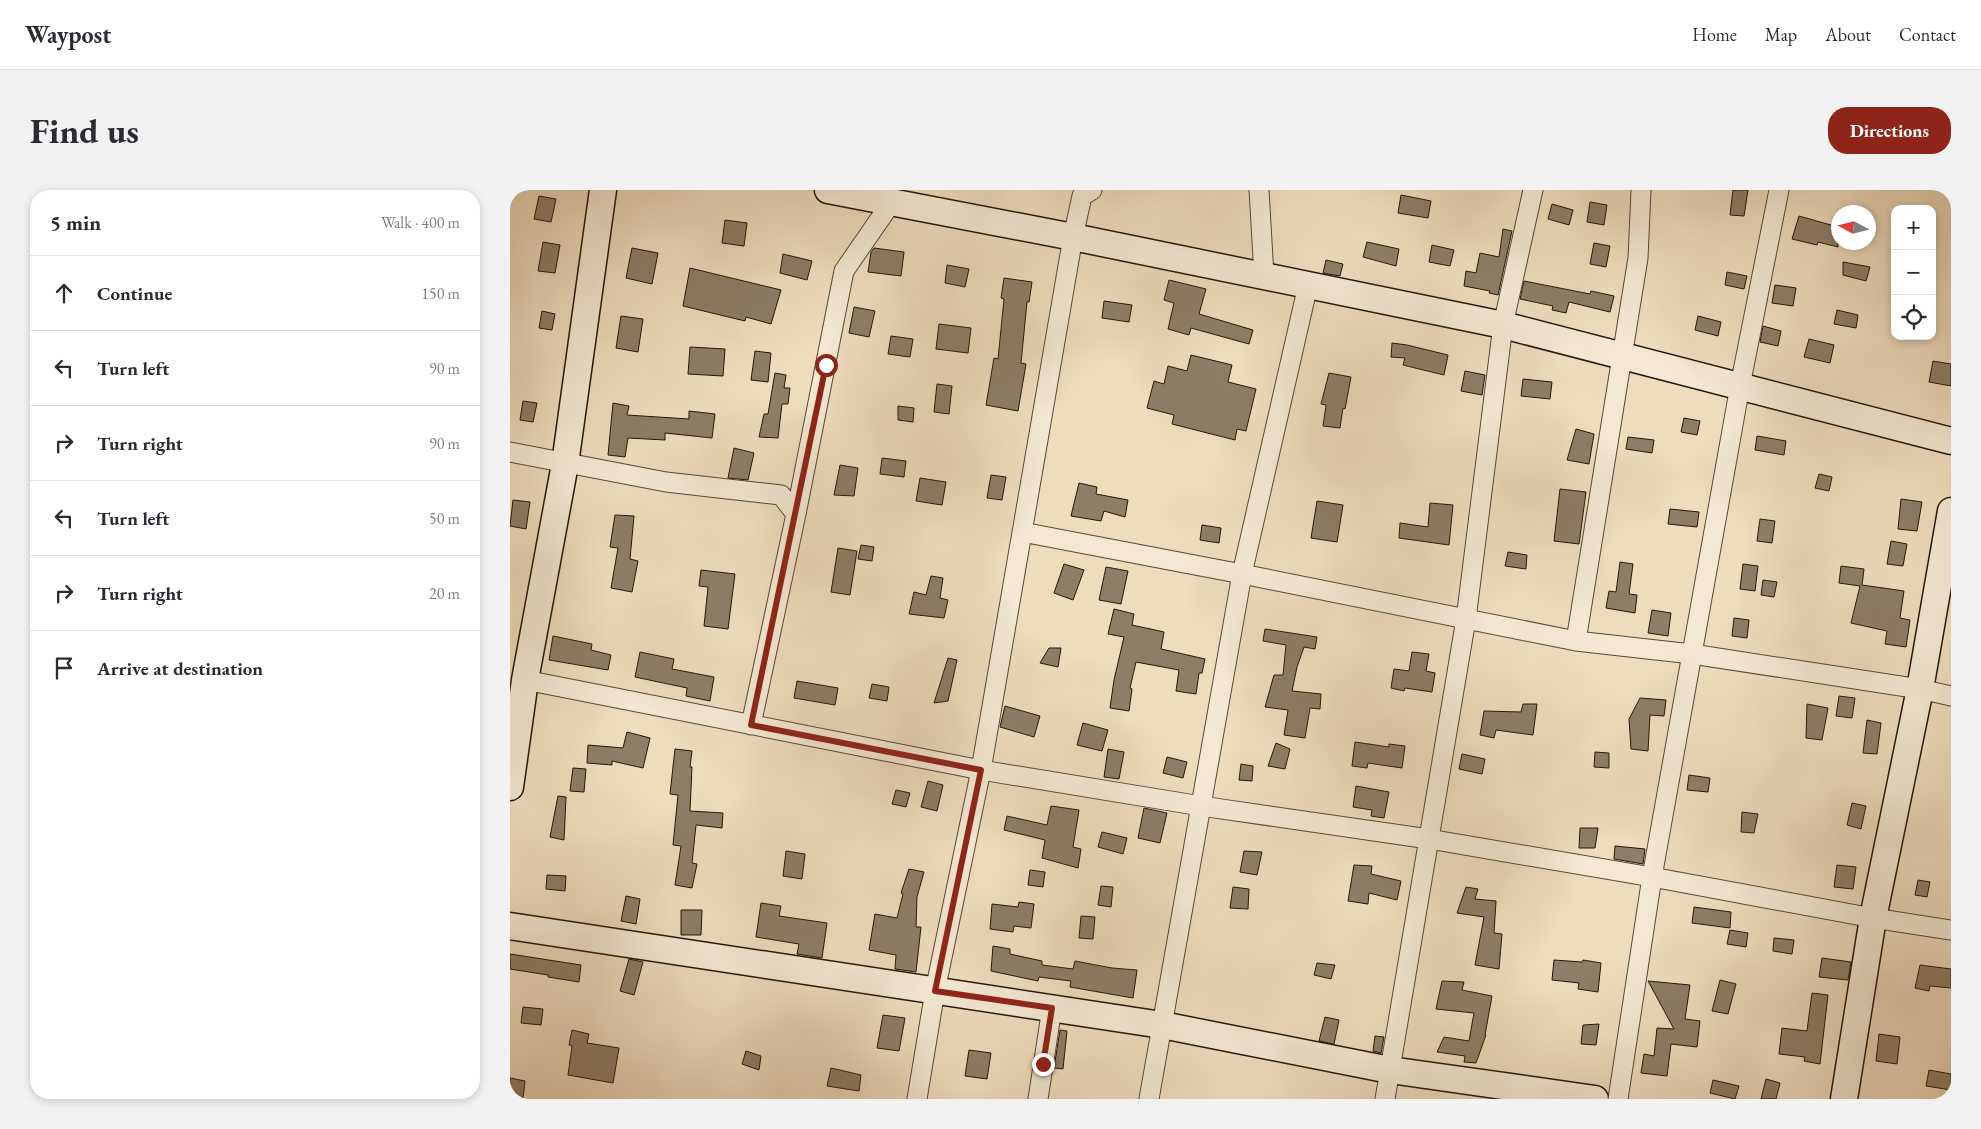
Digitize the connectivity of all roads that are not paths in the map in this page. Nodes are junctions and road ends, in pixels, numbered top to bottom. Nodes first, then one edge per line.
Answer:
1 (603, 190) edge
2 (1092, 190) edge
3 (1260, 190) edge
4 (1533, 190) edge
5 (1642, 190) edge
6 (1779, 190) edge
7 (838, 191) edge
8 (891, 203) junction
9 (1073, 237) junction
10 (1264, 276) junction
11 (1308, 285) junction
12 (1503, 325) junction
13 (1621, 356) junction
14 (1740, 386) junction
15 (1951, 441) edge
16 (510, 452) edge
17 (565, 464) junction
18 (1951, 511) edge
19 (796, 514) junction
20 (1022, 532) junction
21 (1242, 574) junction
22 (1466, 619) junction
23 (1576, 641) junction
24 (1692, 654) junction
25 (525, 680) junction
26 (1920, 689) junction
27 (1951, 696) edge
28 (751, 725) junction
29 (981, 770) junction
30 (510, 788) edge
31 (1201, 806) junction
32 (1428, 839) junction
33 (1652, 877) junction
34 (1873, 918) junction
35 (510, 926) edge
36 (1951, 930) edge
37 (935, 991) junction
38 (1052, 1008) junction
39 (1162, 1025) junction
40 (1390, 1070) junction
41 (1503, 1093) edge
42 (917, 1099) edge
43 (1038, 1099) edge
44 (1149, 1099) edge
45 (1385, 1099) edge
46 (1595, 1099) edge
47 (1618, 1099) edge
48 (1844, 1099) edge

1 - 17 street
2 - 9 street
3 - 10 street
4 - 12 street
5 - 13 street
6 - 14 street
7 - 8 street
8 - 9 street
8 - 19 street
9 - 10 street
9 - 20 street
10 - 11 street
11 - 12 street
11 - 21 street
12 - 13 street
12 - 22 street
13 - 14 street
13 - 23 street
14 - 15 street
14 - 24 street
16 - 17 street
17 - 19 street
17 - 25 street
18 - 26 street
19 - 28 street
20 - 21 street
20 - 29 street
21 - 22 street
21 - 31 street
22 - 23 street
22 - 32 street
23 - 24 street
24 - 26 street
24 - 33 street
25 - 28 street
25 - 30 street
26 - 27 street
26 - 34 street
28 - 29 street
29 - 31 street
29 - 37 street
31 - 32 street
31 - 39 street
32 - 33 street
32 - 40 street
33 - 34 street
33 - 47 street
34 - 36 street
34 - 48 street
35 - 37 street
37 - 38 street
37 - 42 street
38 - 39 street
38 - 43 street
39 - 40 street
39 - 44 street
40 - 41 street
40 - 45 street
41 - 46 street

